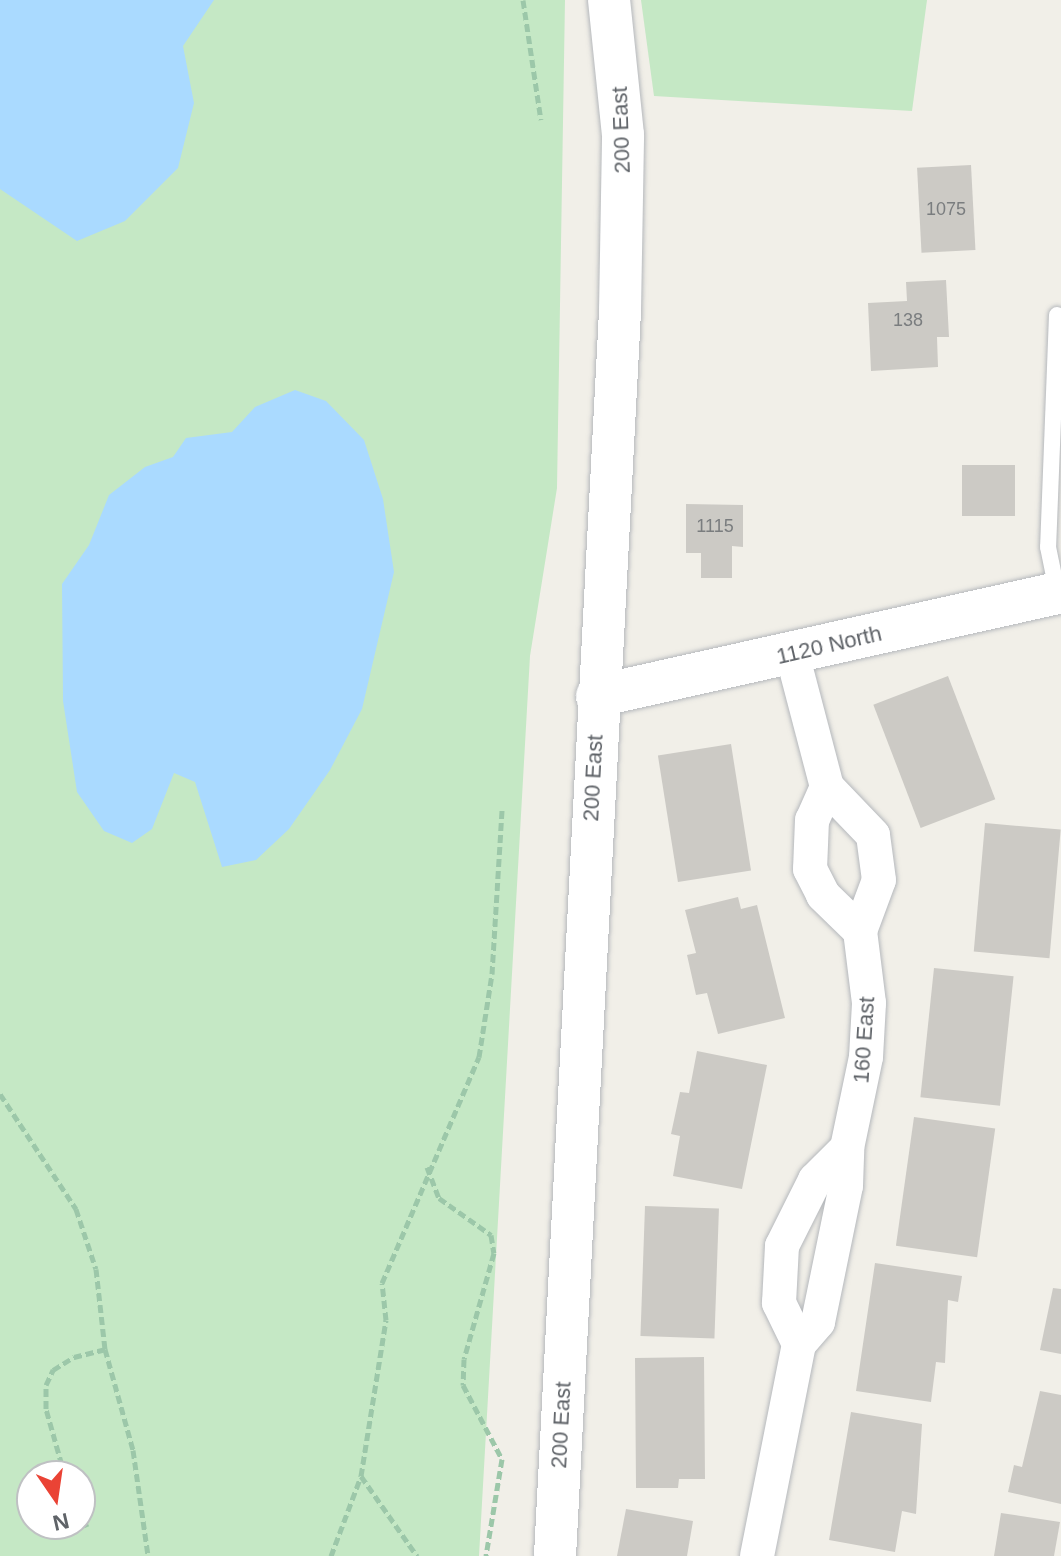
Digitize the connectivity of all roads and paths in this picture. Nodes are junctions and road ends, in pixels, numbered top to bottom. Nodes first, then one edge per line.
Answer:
1 (523, 0) edge
2 (609, 0) edge
3 (541, 120) dead end
4 (1057, 315) dead end
5 (1059, 592) edge
6 (792, 654) junction
7 (597, 696) junction
8 (827, 787) junction
9 (502, 810) dead end
10 (860, 931) junction
11 (0, 1094) edge
12 (847, 1148) junction
13 (427, 1167) junction
14 (799, 1344) junction
15 (105, 1349) junction
16 (60, 1460) edge
17 (361, 1476) junction
18 (148, 1556) edge
19 (331, 1556) edge
20 (417, 1556) edge
21 (486, 1556) edge
22 (555, 1556) edge
23 (757, 1556) edge

1 - 3 path
2 - 7 street, 200 East
4 - 5 lane
5 - 6 street, 1120 North
6 - 7 street, 1120 North
6 - 8 street
7 - 22 street, 200 East
8 - 10 street
8 - 10 street, 160 East
9 - 13 path
10 - 12 street, 160 East
11 - 15 path
12 - 14 street, 160 East
12 - 14 street
13 - 17 path
13 - 21 path
14 - 23 street, 160 East
15 - 16 path
15 - 18 path
17 - 19 path
17 - 20 path

